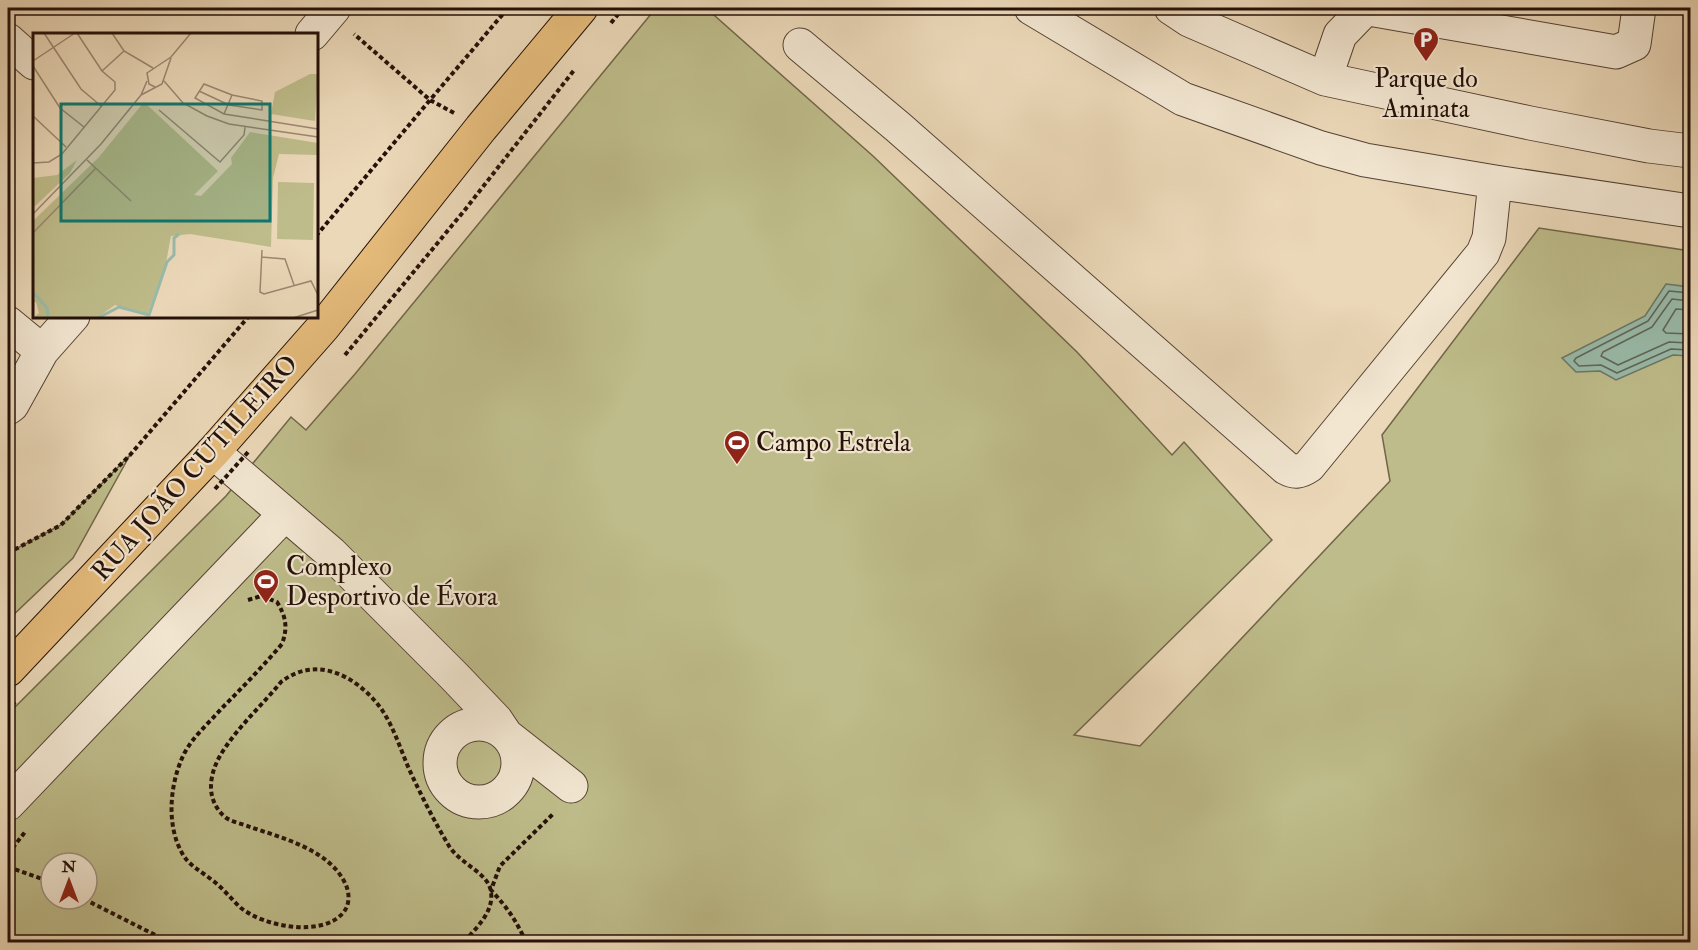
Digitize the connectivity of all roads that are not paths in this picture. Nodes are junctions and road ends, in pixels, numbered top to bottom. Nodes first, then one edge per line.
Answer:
1 (581, 8) edge
2 (1031, 8) edge
3 (1171, 8) edge
4 (1365, 8) edge
5 (1639, 8) edge
6 (8, 40) edge
7 (800, 45) dead end
8 (33, 62) edge
9 (1325, 79) junction
10 (1690, 151) edge
11 (1495, 182) junction
12 (1690, 211) edge
13 (71, 318) edge
14 (8, 323) edge
15 (42, 351) junction
16 (8, 408) edge
17 (213, 452) junction
18 (284, 515) junction
19 (8, 670) edge
20 (571, 786) road end
21 (8, 804) edge

1 - 17 main road, RUA JOÃO CUTILEIRO
2 - 11 street
3 - 9 street
4 - 5 street
4 - 9 street
6 - 8 street
7 - 11 street
9 - 10 street
11 - 12 street
13 - 15 street
14 - 15 street
15 - 16 street
17 - 18 street
17 - 19 main road, RUA JOÃO CUTILEIRO
18 - 20 street
18 - 21 street

